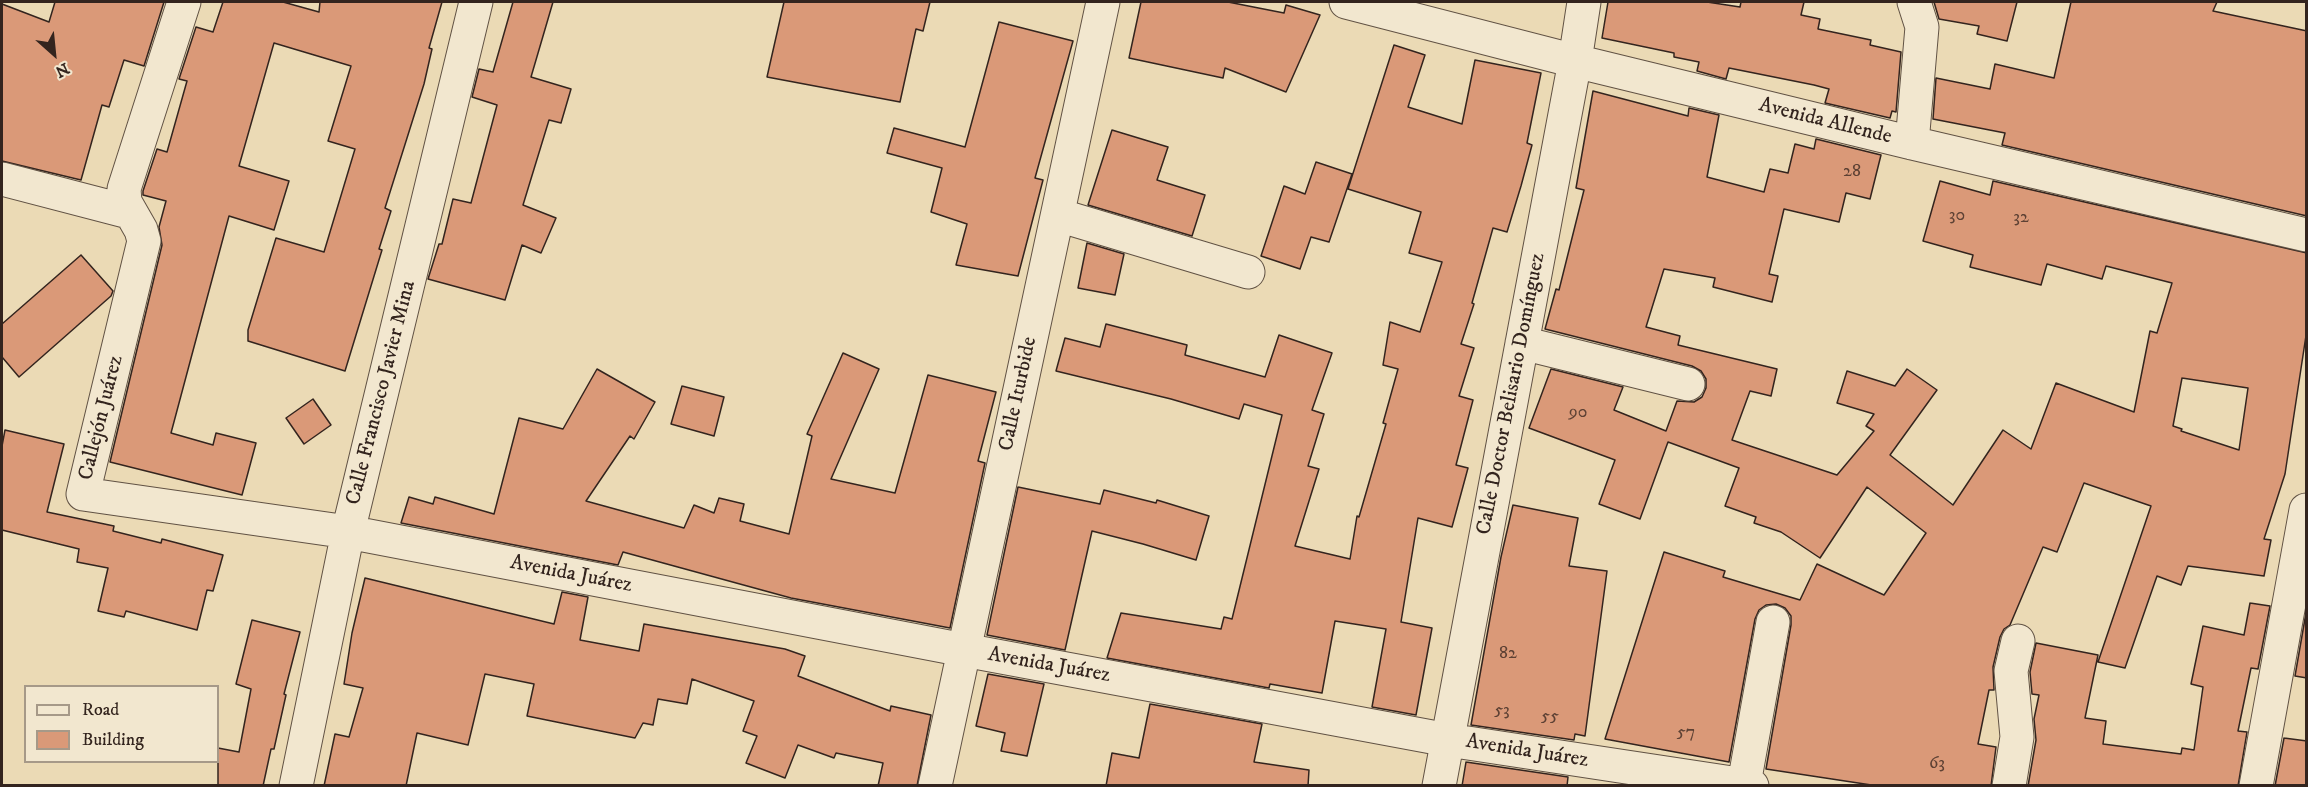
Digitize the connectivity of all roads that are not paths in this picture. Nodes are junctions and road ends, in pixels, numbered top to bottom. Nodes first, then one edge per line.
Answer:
1 (184, 2) edge
2 (476, 2) edge
3 (1103, 2) edge
4 (1346, 2) edge
5 (1584, 2) edge
6 (1914, 2) edge
7 (1575, 61) junction
8 (1912, 143) junction
9 (2, 179) edge
10 (129, 212) junction
11 (1058, 215) junction
12 (2307, 235) edge
13 (1248, 272) dead end
14 (1522, 343) junction
15 (1688, 384) dead end
16 (2307, 510) edge
17 (348, 532) junction
18 (1773, 622) dead end
19 (2018, 641) dead end
20 (964, 650) junction
21 (1448, 740) junction
22 (1748, 785) edge
23 (296, 786) edge
24 (935, 786) edge
25 (1439, 786) edge
26 (2009, 786) edge
27 (2256, 786) edge

1 - 10 street
2 - 17 street, Calle Francisco Javier Mina
3 - 11 street, Calle Iturbide
4 - 7 street, Avenida Allende
5 - 7 street, Calle Doctor Belisario Domínguez
6 - 8 street
7 - 8 street, Avenida Allende
7 - 14 street, Calle Doctor Belisario Domínguez
8 - 12 street, Avenida Allende
9 - 10 street
10 - 17 street, Callejón Juárez
11 - 13 street
11 - 20 street, Calle Iturbide
14 - 15 street
14 - 21 street, Calle Doctor Belisario Domínguez
16 - 27 street
17 - 20 street, Avenida Juárez
17 - 23 street, Calle Francisco Javier Mina
18 - 22 street
19 - 26 street
20 - 21 street, Avenida Juárez
20 - 24 street, Calle Iturbide
21 - 22 street, Avenida Juárez
21 - 25 street, Calle Doctor Belisario Domínguez

